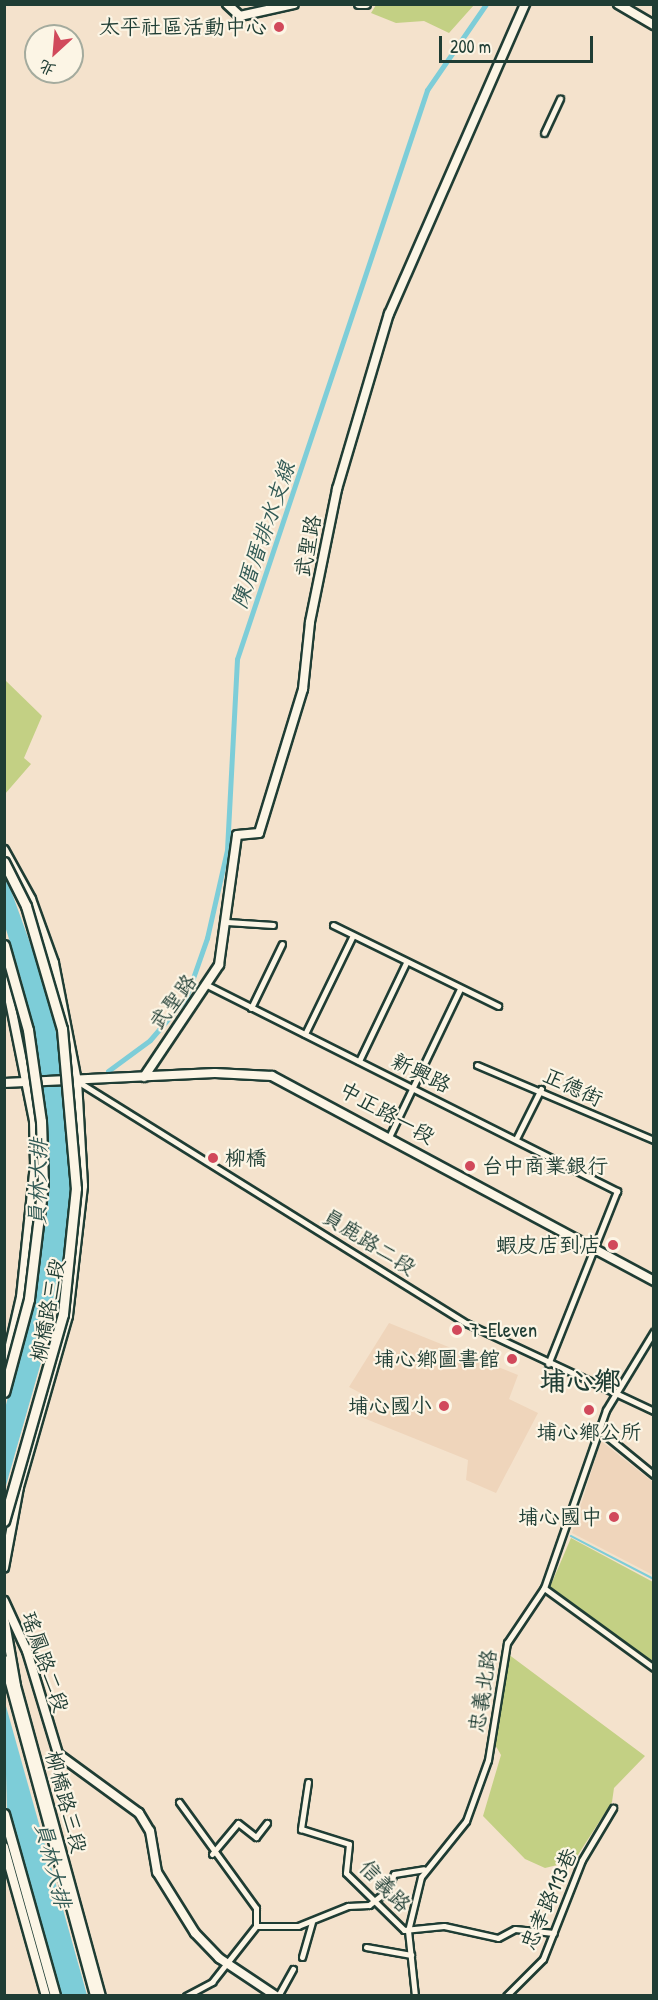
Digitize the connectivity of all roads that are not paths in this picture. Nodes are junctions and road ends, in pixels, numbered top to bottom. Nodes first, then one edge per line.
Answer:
1 (228, 4) edge
2 (294, 4) edge
3 (359, 4) edge
4 (366, 4) edge
5 (525, 4) edge
6 (618, 4) edge
7 (654, 25) edge
8 (560, 98) dead end
9 (544, 132) dead end
10 (4, 850) edge
11 (4, 862) edge
12 (227, 922) junction
13 (273, 925) dead end
14 (333, 925) dead end
15 (352, 937) junction
16 (282, 944) dead end
17 (4, 945) edge
18 (406, 963) junction
19 (4, 972) edge
20 (209, 986) junction
21 (460, 989) junction
22 (498, 1006) dead end
23 (251, 1008) junction
24 (305, 1034) junction
25 (359, 1061) junction
26 (477, 1065) dead end
27 (144, 1077) junction
28 (77, 1081) junction
29 (4, 1083) edge
30 (27, 1083) junction
31 (414, 1088) junction
32 (541, 1089) junction
33 (390, 1135) junction
34 (516, 1139) junction
35 (654, 1140) edge
36 (593, 1247) junction
37 (654, 1281) edge
38 (654, 1331) edge
39 (548, 1365) junction
40 (4, 1371) edge
41 (4, 1392) edge
42 (616, 1394) junction
43 (654, 1411) edge
44 (599, 1430) junction
45 (654, 1475) edge
46 (4, 1521) edge
47 (4, 1568) edge
48 (544, 1588) junction
49 (4, 1601) edge
50 (4, 1617) edge
51 (4, 1660) edge
52 (654, 1668) edge
53 (308, 1782) dead end
54 (179, 1802) dead end
55 (613, 1808) dead end
56 (4, 1814) edge
57 (267, 1823) dead end
58 (4, 1846) edge
59 (212, 1854) junction
60 (424, 1869) junction
61 (377, 1901) junction
62 (312, 1922) junction
63 (256, 1926) junction
64 (408, 1931) junction
65 (554, 1932) junction
66 (366, 1947) dead end
67 (411, 1955) junction
68 (302, 1957) dead end
69 (230, 1961) junction
70 (293, 1969) dead end
71 (46, 1995) edge
72 (55, 1995) edge
73 (95, 1995) edge
74 (100, 1995) edge
75 (186, 1995) edge
76 (277, 1995) edge
77 (415, 1995) edge
78 (506, 1995) edge

1 - 2 main road
3 - 4 main road
5 - 12 main road, 武聖路
6 - 7 main road
8 - 9 street
10 - 28 main road, 柳橋路三段
11 - 46 highway, bridge
12 - 13 street
12 - 20 main road, 武聖路
14 - 15 street
15 - 18 street
15 - 24 street
16 - 23 street
17 - 41 highway, bridge
18 - 21 street
18 - 25 street
19 - 30 main road, 柳橋路三段
20 - 23 street, 新興路
20 - 27 main road, 武聖路
21 - 22 street
21 - 31 street
23 - 24 street, 新興路
24 - 25 street, 新興路
25 - 31 street, 新興路
26 - 32 street, 正德街
27 - 28 main road, 中正路一段
27 - 33 main road, 中正路一段
28 - 30 main road, 中正路一段
28 - 39 street, 員鹿路二段
28 - 47 main road, 柳橋路三段
29 - 30 main road, 中正路一段
30 - 40 main road, 柳橋路三段
31 - 33 street
31 - 34 street, 新興路
32 - 34 street
32 - 35 street, 正德街
33 - 36 main road, 中正路一段
34 - 36 street, 新興路
36 - 37 main road, 中正路一段
36 - 39 street
38 - 42 street, 忠義北路
39 - 42 street, 員鹿路二段
42 - 43 street, 員鹿路二段
42 - 44 street, 忠義北路
44 - 45 street
44 - 48 street, 忠義北路
48 - 52 street
48 - 60 street, 忠義北路
49 - 69 main road, 瑤鳳路二段
50 - 74 main road, 柳橋路三段
51 - 73 highway
53 - 61 street, 信義路
54 - 59 street
55 - 65 street, 忠孝路113巷
56 - 72 highway
57 - 59 street
58 - 71 main road
59 - 63 street
60 - 61 street
60 - 64 street, 忠義北路
61 - 62 street
61 - 64 street, 信義路
62 - 63 street
62 - 68 street
63 - 69 street
64 - 65 street, 信義路
64 - 67 street, 忠義北路
65 - 78 street, 忠孝路113巷
66 - 67 street
67 - 77 street, 忠義北路
69 - 75 street
69 - 76 main road, 瑤鳳路二段
70 - 76 street

